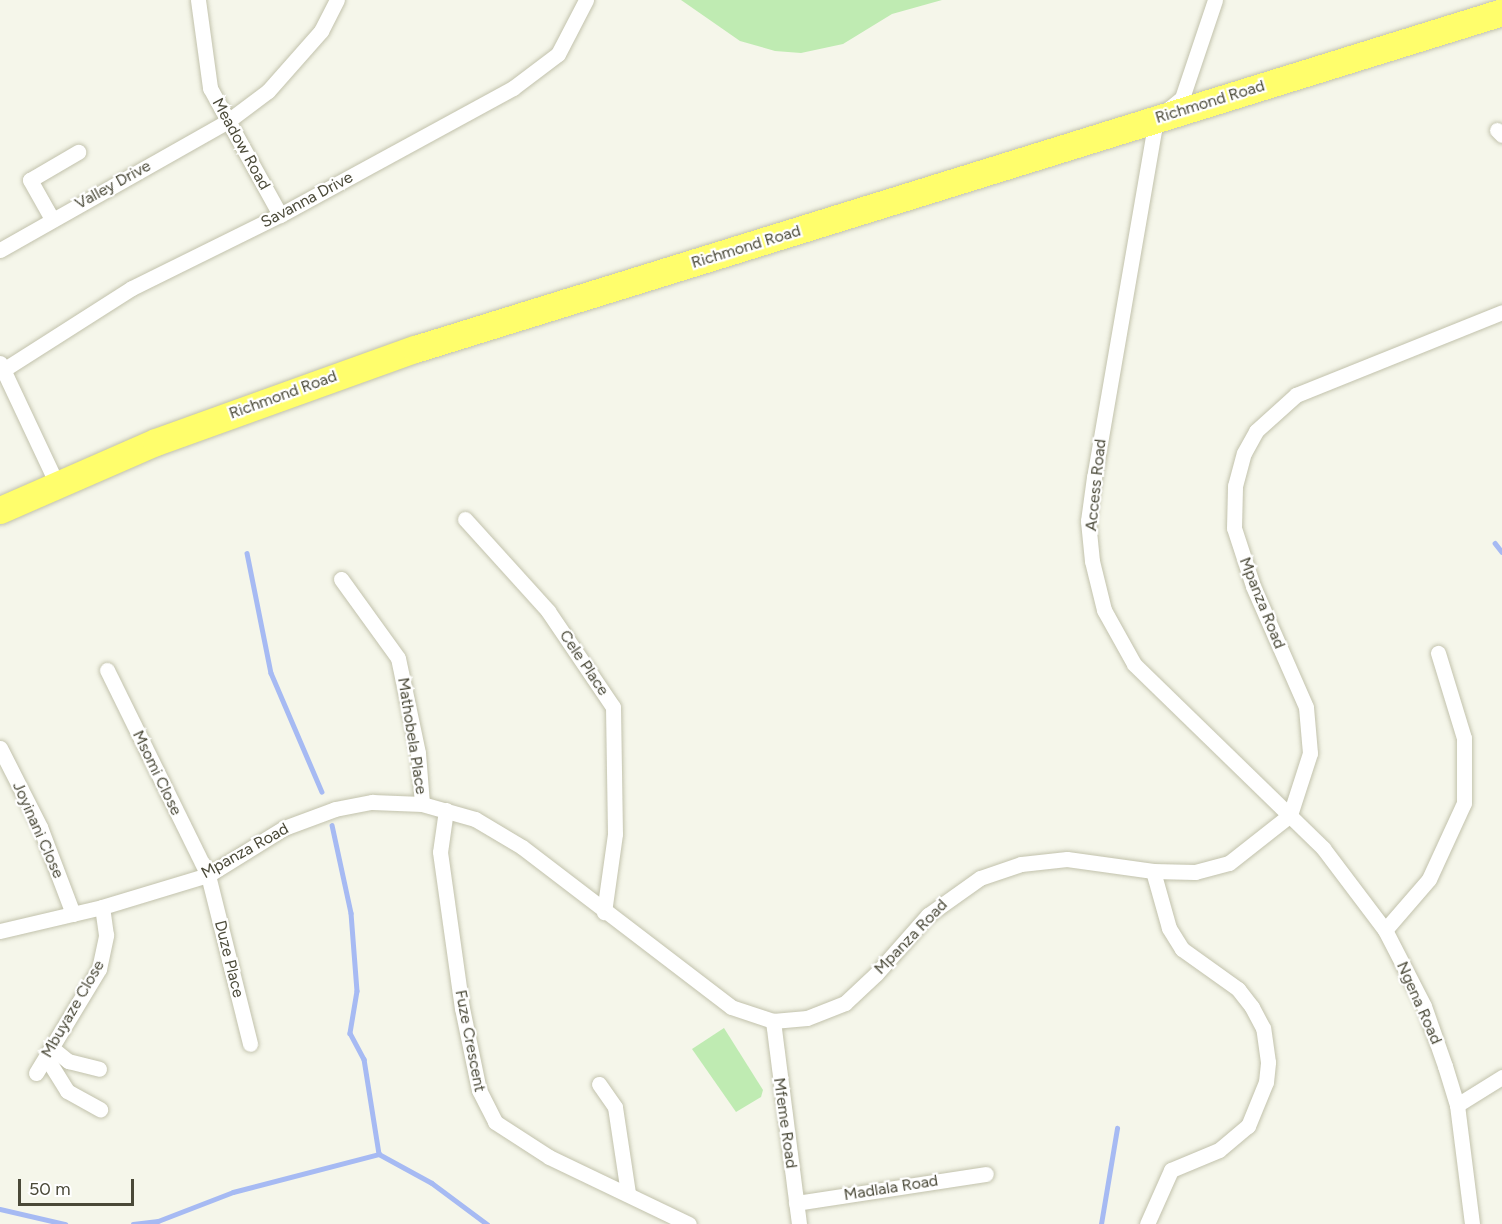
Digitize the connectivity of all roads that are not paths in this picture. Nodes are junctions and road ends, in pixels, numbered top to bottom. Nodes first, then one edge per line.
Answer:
1 (198, 0) edge
2 (337, 0) edge
3 (586, 0) edge
4 (1215, 0) edge
5 (1502, 12) edge
6 (1156, 119) junction
7 (228, 122) junction
8 (78, 152) dead end
9 (280, 215) junction
10 (52, 219) junction
11 (0, 250) edge
12 (1502, 312) edge
13 (1, 368) edge
14 (56, 482) junction
15 (0, 510) edge
16 (465, 519) dead end
17 (341, 579) dead end
18 (1438, 653) dead end
19 (107, 670) dead end
20 (0, 748) edge
21 (422, 804) junction
22 (446, 810) junction
23 (1290, 815) junction
24 (1153, 871) junction
25 (207, 875) junction
26 (102, 907) junction
27 (604, 912) junction
28 (73, 914) junction
29 (1385, 930) junction
30 (0, 931) edge
31 (773, 1021) junction
32 (250, 1044) dead end
33 (49, 1053) junction
34 (99, 1069) dead end
35 (36, 1073) dead end
36 (1502, 1077) edge
37 (599, 1084) dead end
38 (1457, 1106) junction
39 (100, 1109) dead end
40 (986, 1174) dead end
41 (628, 1193) junction
42 (796, 1203) junction
43 (689, 1224) edge
44 (799, 1224) edge
45 (1147, 1224) edge
46 (1472, 1224) edge

1 - 7 street, Meadow Road
2 - 7 street, Valley Drive
3 - 9 street, Savanna Drive
4 - 6 street
5 - 6 highway, Richmond Road
6 - 14 highway, Richmond Road
6 - 23 street, Access Road
7 - 9 street, Meadow Road
7 - 10 street, Valley Drive
8 - 10 street
9 - 13 street, Savanna Drive
10 - 11 street, Valley Drive
12 - 23 street, Mpanza Road
13 - 14 street
14 - 15 highway, Richmond Road
16 - 27 street, Cele Place
17 - 21 street, Mathobela Place
18 - 29 street
19 - 25 street, Msomi Close
20 - 28 street, Joyinani Close
21 - 22 street, Mpanza Road
21 - 25 street, Mpanza Road
22 - 27 street, Mpanza Road
22 - 41 street, Fuze Crescent
23 - 24 street, Mpanza Road
23 - 29 street, Ngena Road
24 - 31 street, Mpanza Road
24 - 45 street
25 - 26 street, Mpanza Road
25 - 32 street, Duze Place
26 - 28 street, Mpanza Road
26 - 33 street, Mbuyaze Close
27 - 31 street, Mpanza Road
28 - 30 street, Mpanza Road
29 - 38 street, Ngena Road
31 - 42 street, Mfeme Road
33 - 34 street
33 - 35 street, Mbuyaze Close
33 - 39 street
36 - 38 street
37 - 41 street
38 - 46 street, Ngena Road
40 - 42 street, Madlala Road
41 - 43 street, Fuze Crescent
42 - 44 street, Mfeme Road

